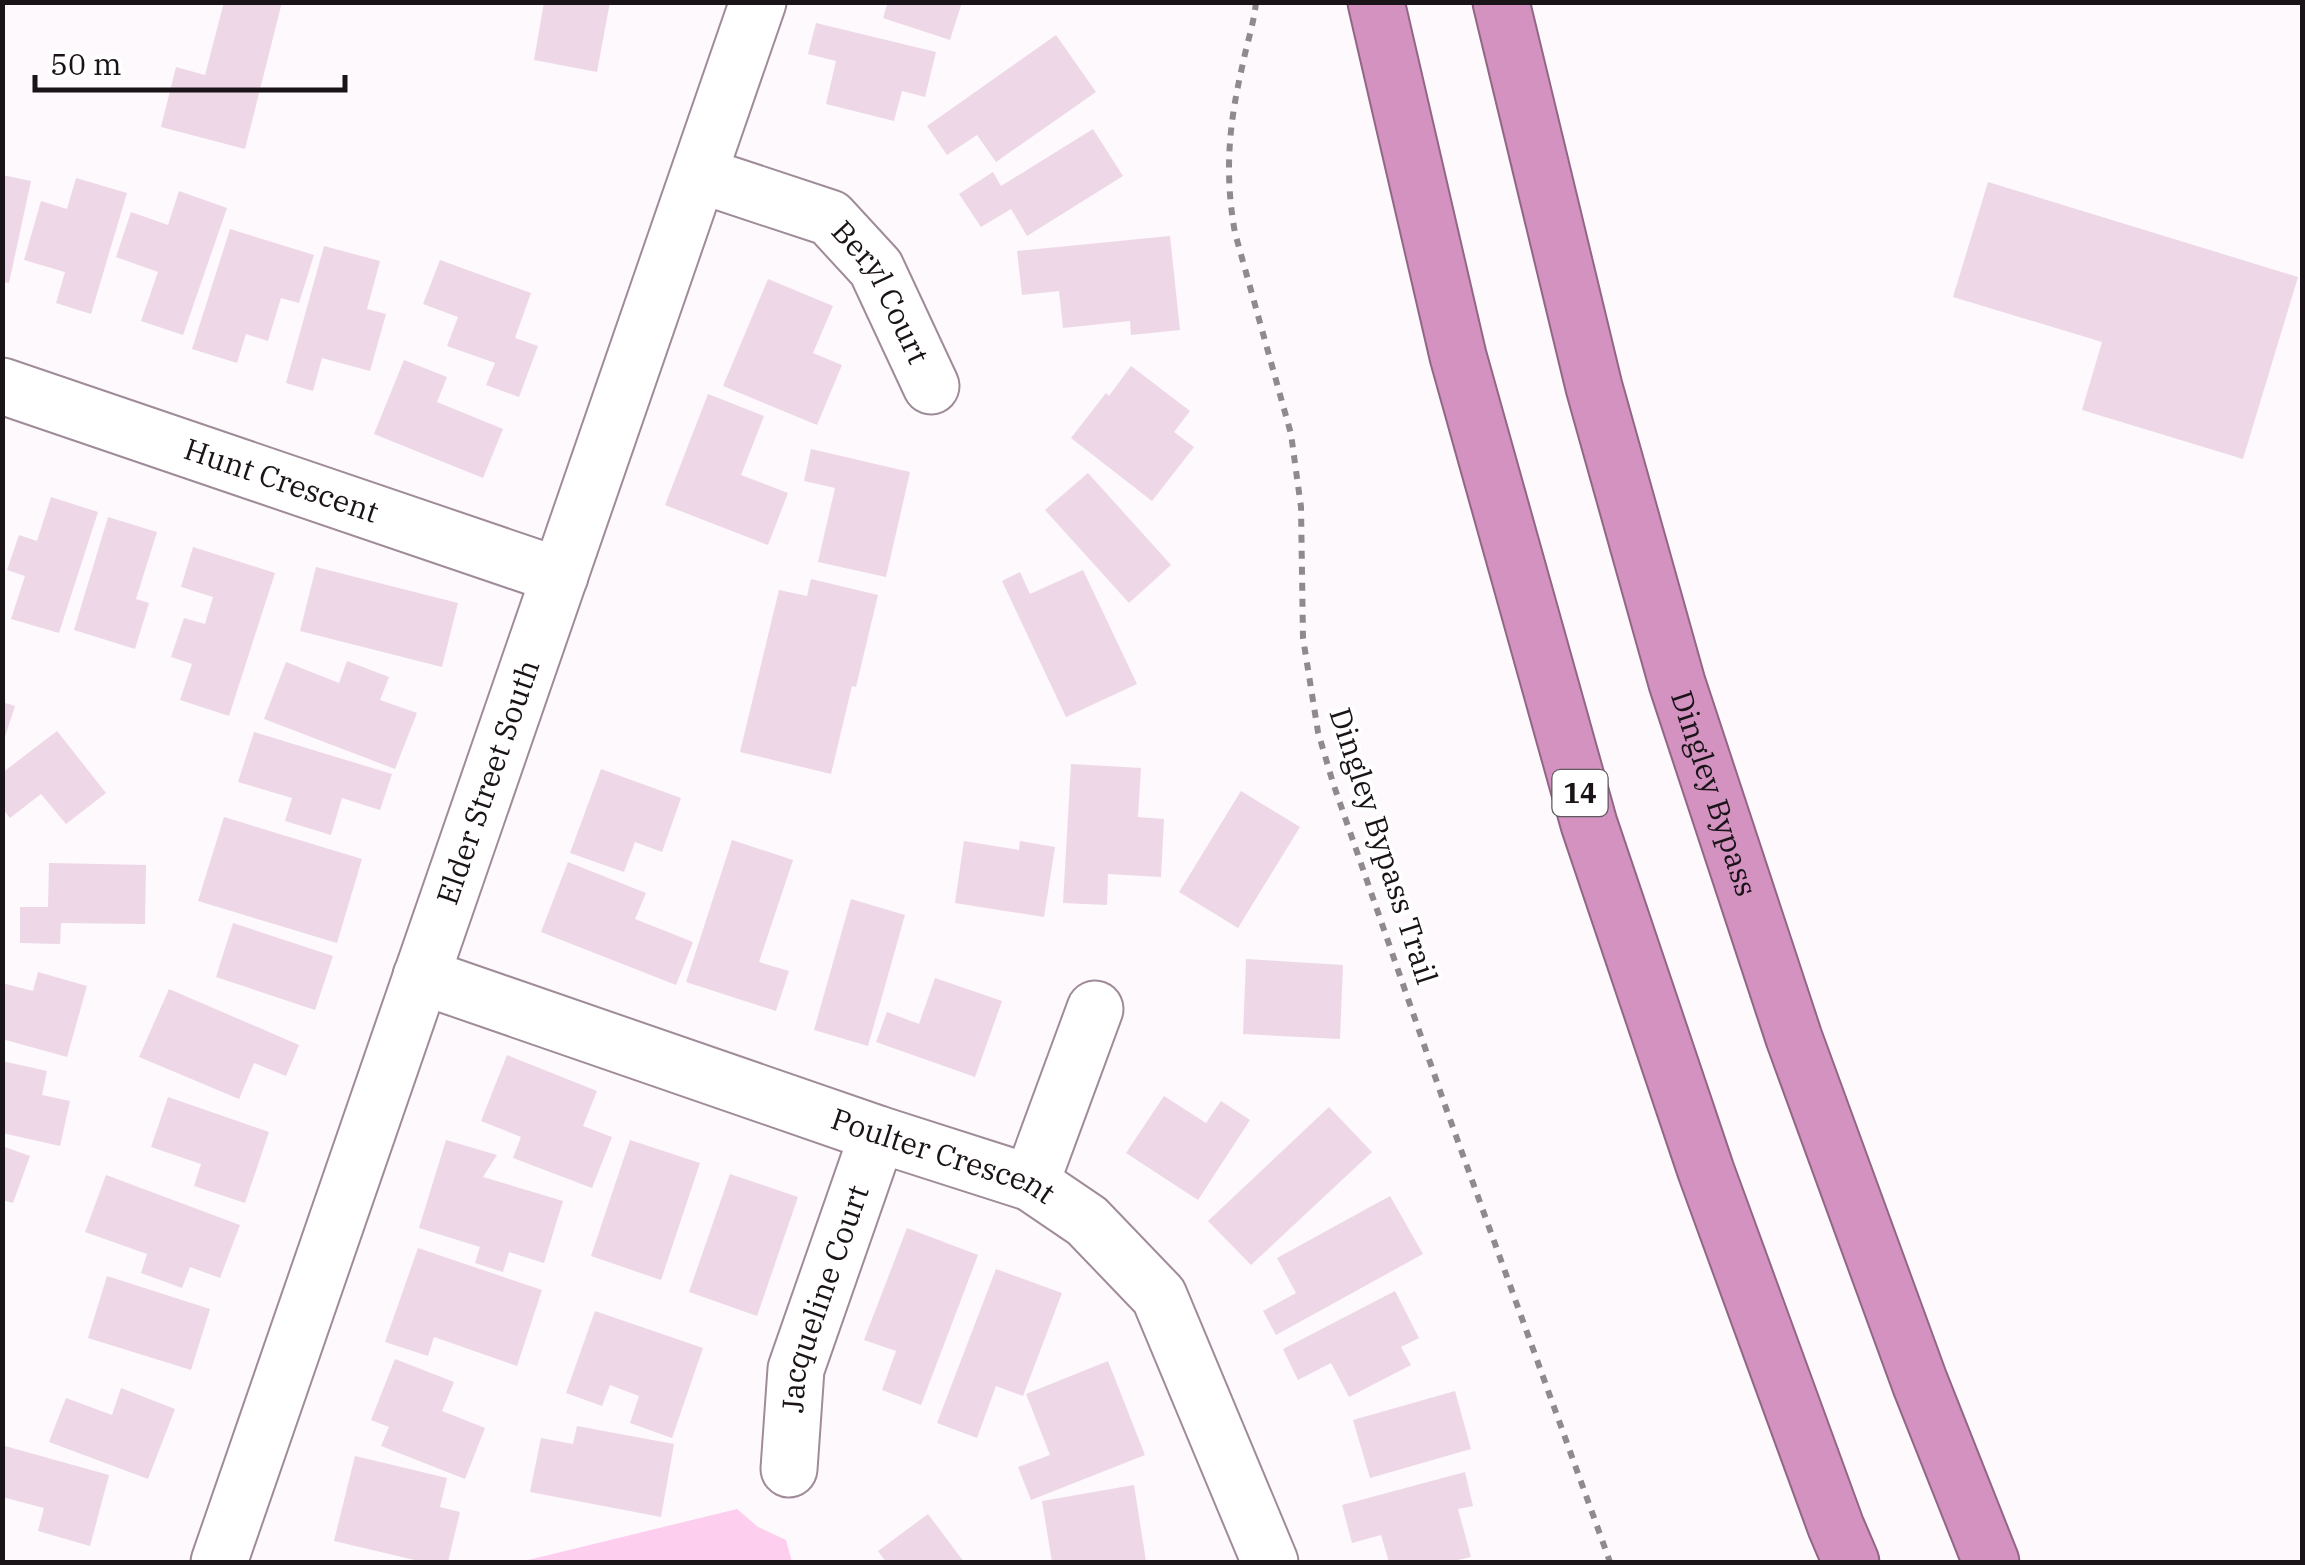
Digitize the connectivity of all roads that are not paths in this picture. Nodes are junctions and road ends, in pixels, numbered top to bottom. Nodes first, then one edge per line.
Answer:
1 (758, 2) edge
2 (1376, 2) edge
3 (1500, 2) edge
4 (700, 175) junction
5 (2, 386) edge
6 (930, 386) dead end
7 (560, 576) junction
8 (421, 976) junction
9 (1094, 1009) dead end
10 (878, 1134) junction
11 (1030, 1183) junction
12 (789, 1470) dead end
13 (219, 1562) edge
14 (1270, 1562) edge
15 (1851, 1562) edge
16 (1992, 1562) edge

1 - 4 street, Elder Street South
2 - 15 highway, 14
3 - 16 highway, Dingley Bypass
4 - 6 street, Beryl Court
4 - 7 street, Elder Street South
5 - 7 street, Hunt Crescent
7 - 8 street, Elder Street South
8 - 10 street, Poulter Crescent
8 - 13 street, Elder Street South
9 - 11 street
10 - 11 street, Poulter Crescent
10 - 12 street, Jacqueline Court
11 - 14 street, Poulter Crescent

